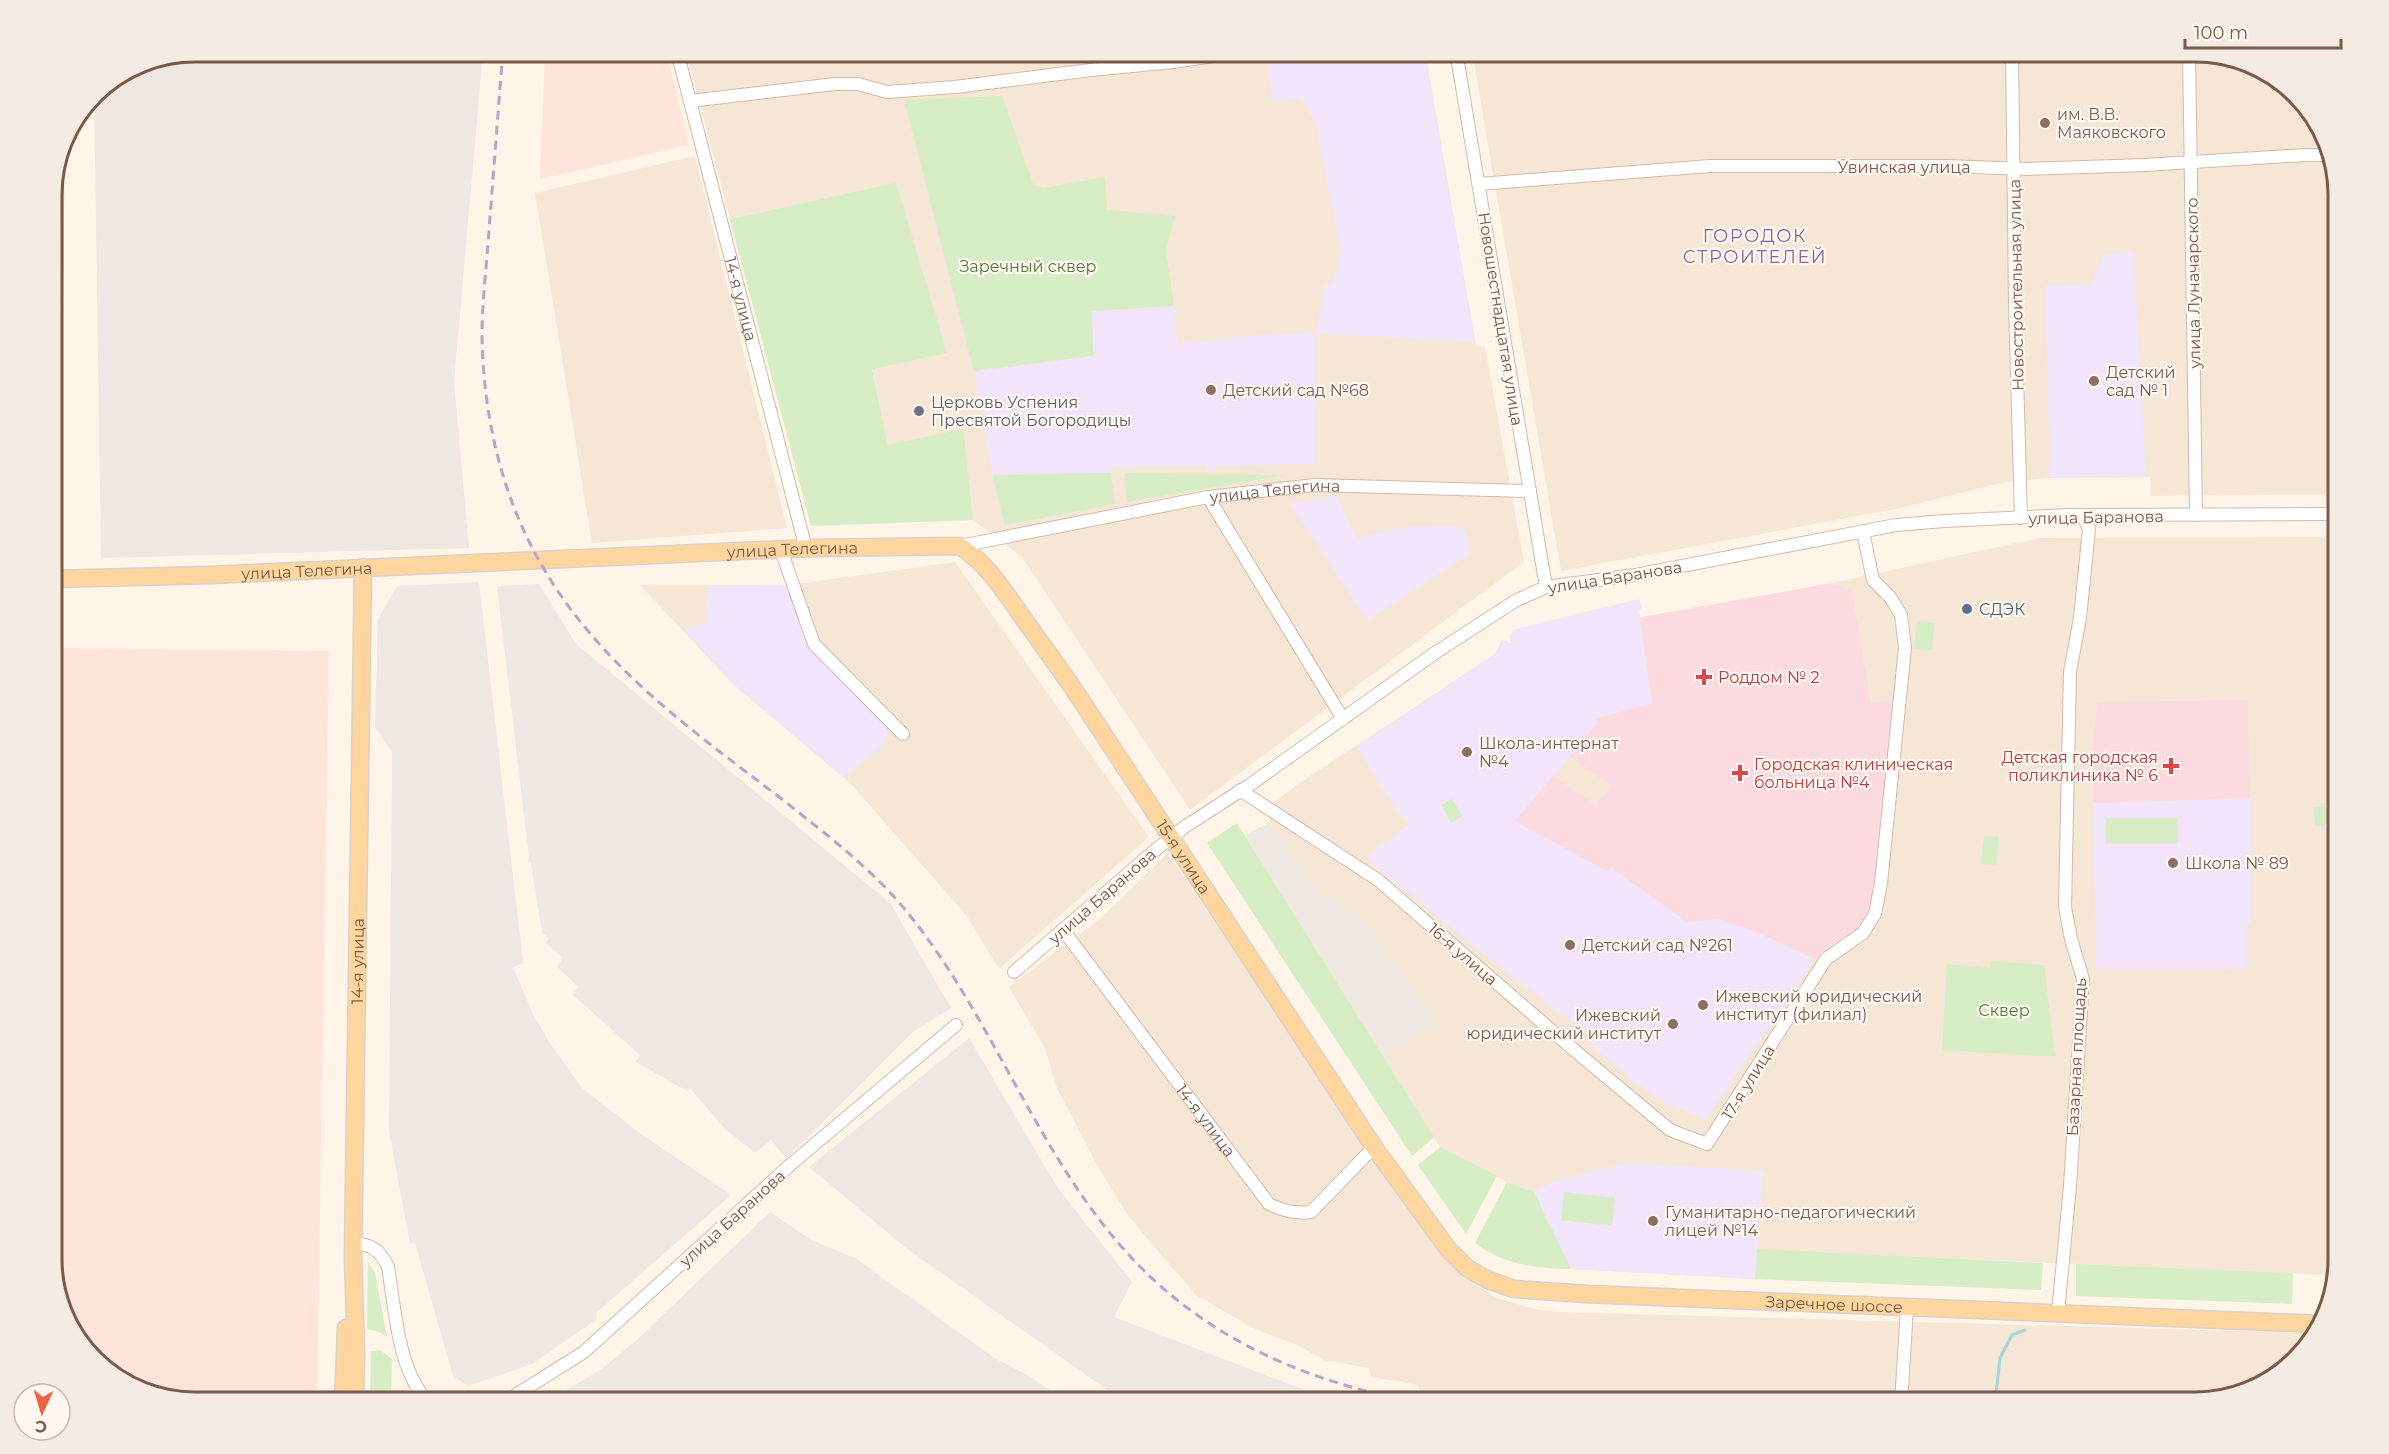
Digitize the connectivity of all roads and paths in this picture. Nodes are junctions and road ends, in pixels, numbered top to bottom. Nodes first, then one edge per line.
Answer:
1 (680, 62) edge
2 (1173, 62) edge
3 (1458, 62) edge
4 (2012, 62) edge
5 (2189, 62) edge
6 (690, 101) junction
7 (2321, 156) edge
8 (2192, 162) junction
9 (2014, 168) junction
10 (1479, 184) junction
11 (1530, 491) junction
12 (1208, 497) junction
13 (2327, 514) edge
14 (2196, 515) junction
15 (2083, 516) junction
16 (2021, 518) junction
17 (1863, 532) junction
18 (960, 546) junction
19 (806, 549) junction
20 (781, 550) junction
21 (363, 567) junction
22 (62, 579) edge
23 (1546, 587) junction
24 (1343, 718) junction
25 (903, 734) dead end
26 (1240, 790) junction
27 (1170, 838) junction
28 (1063, 930) junction
29 (1014, 972) dead end
30 (956, 1025) dead end
31 (1707, 1144) joint
32 (1374, 1147) junction
33 (1397, 1178) joint
34 (353, 1249) junction
35 (1907, 1308) junction
36 (2058, 1313) junction
37 (2311, 1324) edge
38 (350, 1353) junction
39 (345, 1392) edge
40 (354, 1392) edge
41 (418, 1392) edge
42 (521, 1392) edge
43 (1902, 1392) edge

1 - 6 street, 14-я улица
2 - 6 street
3 - 10 street, Новошестнадцатая улица
4 - 9 street, Новостроительная улица
5 - 8 street, улица Луначарского
6 - 19 street, 14-я улица
7 - 8 street, Увинская улица
8 - 9 street, Увинская улица
8 - 14 street, улица Луначарского
9 - 10 street, Увинская улица
9 - 16 street, Новостроительная улица
10 - 11 street, Новошестнадцатая улица
11 - 12 street, улица Телегина
11 - 23 street, Новошестнадцатая улица
12 - 18 street, улица Телегина
12 - 24 street
13 - 14 street, улица Баранова
14 - 15 street, улица Баранова
15 - 16 street, улица Баранова
15 - 36 street, Базарная площадь
16 - 17 street, улица Баранова
17 - 23 street, улица Баранова
17 - 31 street, 17-я улица
18 - 19 main road, улица Телегина
18 - 27 main road, 15-я улица
19 - 20 main road, улица Телегина
20 - 21 main road, улица Телегина
20 - 25 street
21 - 22 main road, улица Телегина
21 - 34 main road, 14-я улица
23 - 24 street, улица Баранова
24 - 26 street, улица Баранова
26 - 27 street, улица Баранова
26 - 31 street, 16-я улица
27 - 28 street, улица Баранова
27 - 32 main road, 15-я улица
28 - 29 street, улица Баранова
28 - 32 street, 14-я улица
30 - 42 street, улица Баранова
32 - 33 main road, 15-я улица
33 - 35 main road, Заречное шоссе
34 - 38 main road, 14-я улица
34 - 41 street
35 - 36 main road, Заречное шоссе
35 - 43 street
36 - 37 main road, Заречное шоссе
38 - 39 main road
38 - 40 main road

